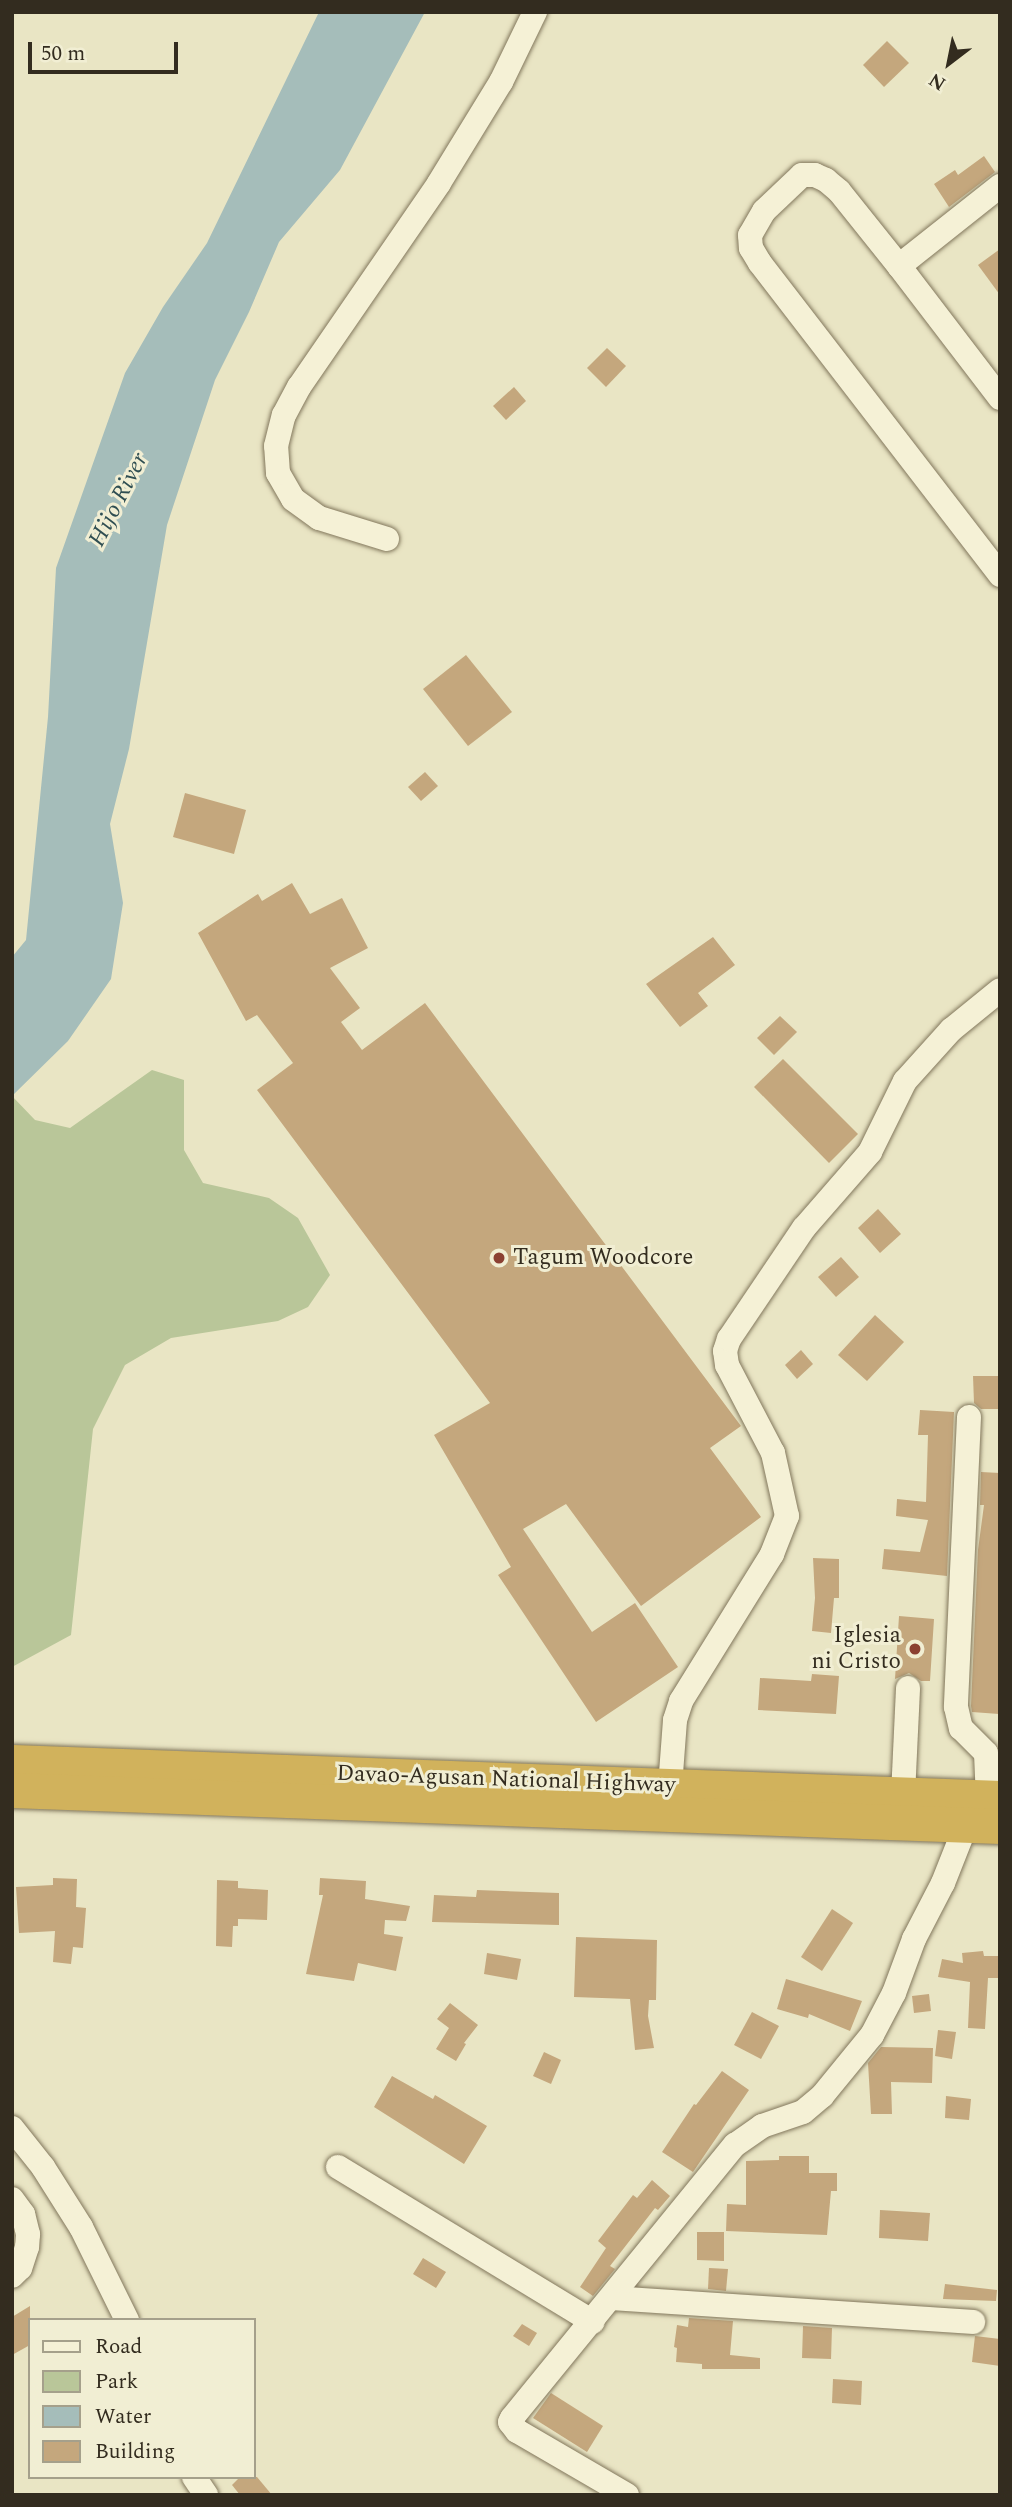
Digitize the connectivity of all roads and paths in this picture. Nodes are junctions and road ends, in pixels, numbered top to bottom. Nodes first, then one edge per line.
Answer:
1 (535, 12) edge
2 (1000, 186) edge
3 (899, 266) junction
4 (1000, 398) edge
5 (387, 539) dead end
6 (1000, 575) edge
7 (1000, 990) edge
8 (968, 1417) dead end
9 (908, 1688) dead end
10 (12, 1762) edge
11 (12, 1790) edge
12 (903, 1795) junction
13 (669, 1801) junction
14 (988, 1812) edge
15 (12, 2128) edge
16 (338, 2167) dead end
17 (12, 2199) edge
18 (12, 2277) edge
19 (612, 2298) junction
20 (126, 2318) edge
21 (593, 2322) junction
22 (973, 2322) dead end
23 (195, 2479) edge
24 (206, 2495) edge
25 (627, 2495) edge

1 - 5 street
2 - 3 street
3 - 4 street
3 - 6 street
7 - 13 street
8 - 14 street
9 - 12 street
10 - 13 highway, Davao-Agusan National Highway
11 - 13 highway, Davao-Agusan National Highway
12 - 13 highway, Davao-Agusan National Highway
12 - 14 highway, Davao-Agusan National Highway
13 - 14 highway, Davao-Agusan National Highway
14 - 19 street
15 - 20 street
16 - 21 street
17 - 18 street
19 - 21 street
19 - 22 street
21 - 25 street
23 - 24 street

